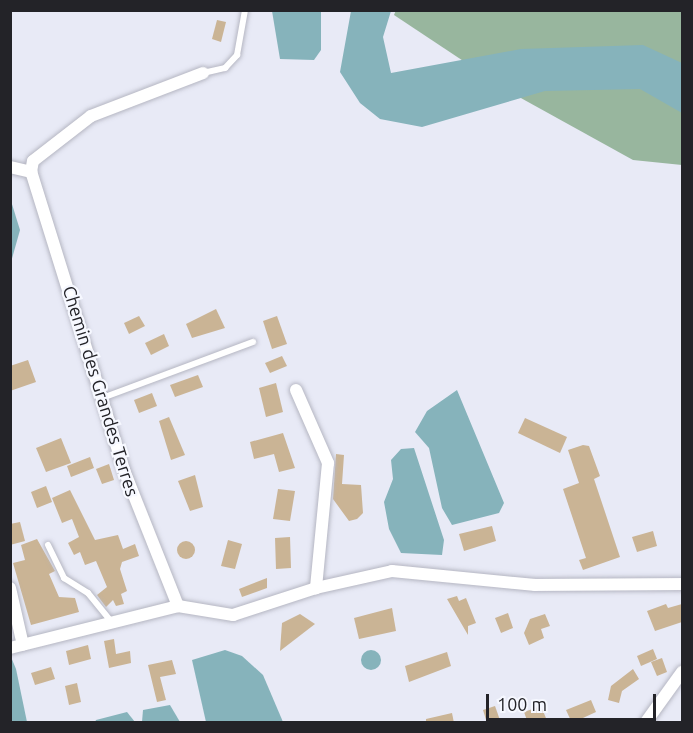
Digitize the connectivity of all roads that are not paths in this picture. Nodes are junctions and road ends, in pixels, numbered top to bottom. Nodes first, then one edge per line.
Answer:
1 (245, 10) edge
2 (203, 73) joint
3 (10, 167) edge
4 (31, 172) junction
5 (253, 342) dead end
6 (296, 390) dead end
7 (105, 397) junction
8 (48, 545) dead end
9 (682, 584) edge
10 (10, 588) edge
11 (316, 588) junction
12 (178, 606) junction
13 (111, 621) junction
14 (17, 646) edge
15 (682, 672) edge
16 (646, 723) edge

1 - 2 lane
2 - 4 street
3 - 4 street
4 - 7 street, Chemin des Grandes Terres
5 - 7 lane
6 - 11 street
7 - 12 street, Chemin des Grandes Terres
8 - 13 lane
9 - 11 street
10 - 14 street
11 - 12 street
12 - 13 street
13 - 14 street
15 - 16 street

